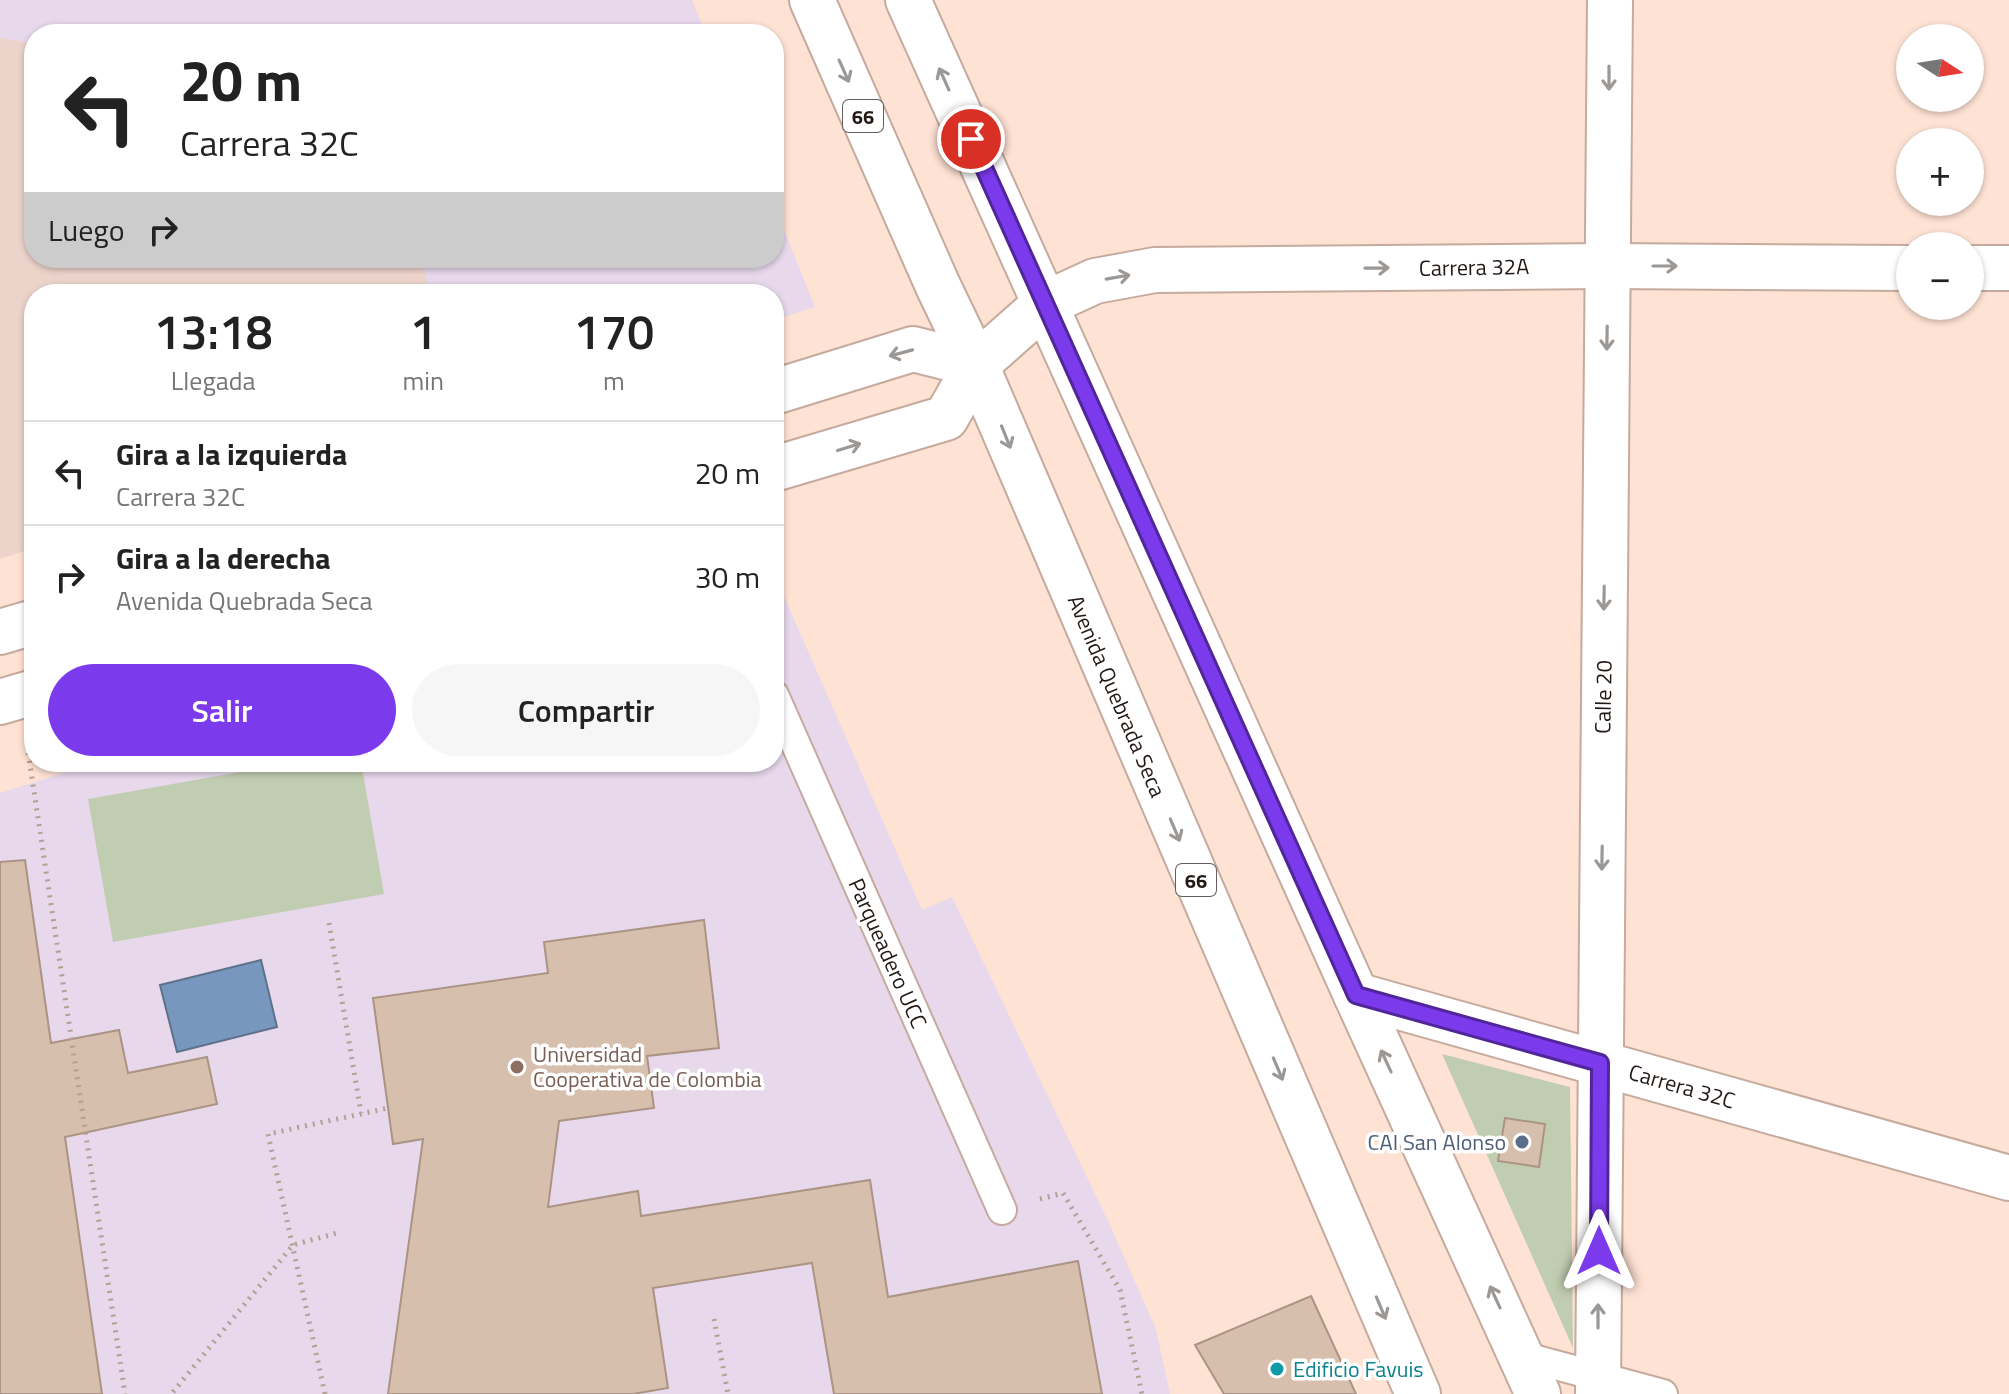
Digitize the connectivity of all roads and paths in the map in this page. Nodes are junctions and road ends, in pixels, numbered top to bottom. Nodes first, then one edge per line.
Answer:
1 (812, 0) edge
2 (908, 0) edge
3 (1610, 0) edge
4 (1607, 266) junction
5 (1896, 268) edge
6 (1984, 268) edge
7 (2009, 268) edge
8 (1045, 304) junction
9 (976, 365) junction
10 (784, 389) edge
11 (784, 466) edge
12 (24, 625) edge
13 (0, 632) edge
14 (18, 697) edge
15 (784, 718) edge
16 (24, 736) edge
17 (30, 772) edge
18 (329, 923) dead end
19 (1356, 995) junction
20 (1600, 1063) junction
21 (388, 1108) dead end
22 (361, 1113) junction
23 (2009, 1178) edge
24 (1002, 1210) joint
25 (337, 1233) dead end
26 (293, 1245) junction
27 (714, 1319) dead end
28 (1530, 1375) edge
29 (1598, 1385) edge
30 (173, 1392) dead end
31 (125, 1394) edge
32 (325, 1394) edge
33 (728, 1394) edge
34 (1142, 1394) edge
35 (1418, 1394) edge
36 (1663, 1394) edge

1 -> 9 main road, Avenida Quebrada Seca / 66
8 -> 2 main road
3 -> 4 main road, Calle 20
4 -> 5 main road, Carrera 32A
8 -> 4 main road, Carrera 32A
4 -> 20 main road, Calle 20
6 - 7 main road
8 - 9 main road, Carrera 32A
8 - 19 main road
9 -> 10 main road
11 -> 9 main road, Carrera 32A
9 -> 35 main road, Avenida Quebrada Seca / 66
12 - 13 main road
14 - 16 path
15 - 24 lane, Parqueadero UCC
17 - 31 path
18 - 22 path
19 - 20 main road, Carrera 32C
28 -> 19 main road
20 - 23 main road, Carrera 32C
29 -> 20 main road, Calle 20
21 - 22 path
22 - 26 path
24 - 34 path
25 - 26 path
26 - 30 path
26 - 32 path
27 - 33 path
28 - 29 lane
29 - 36 lane

